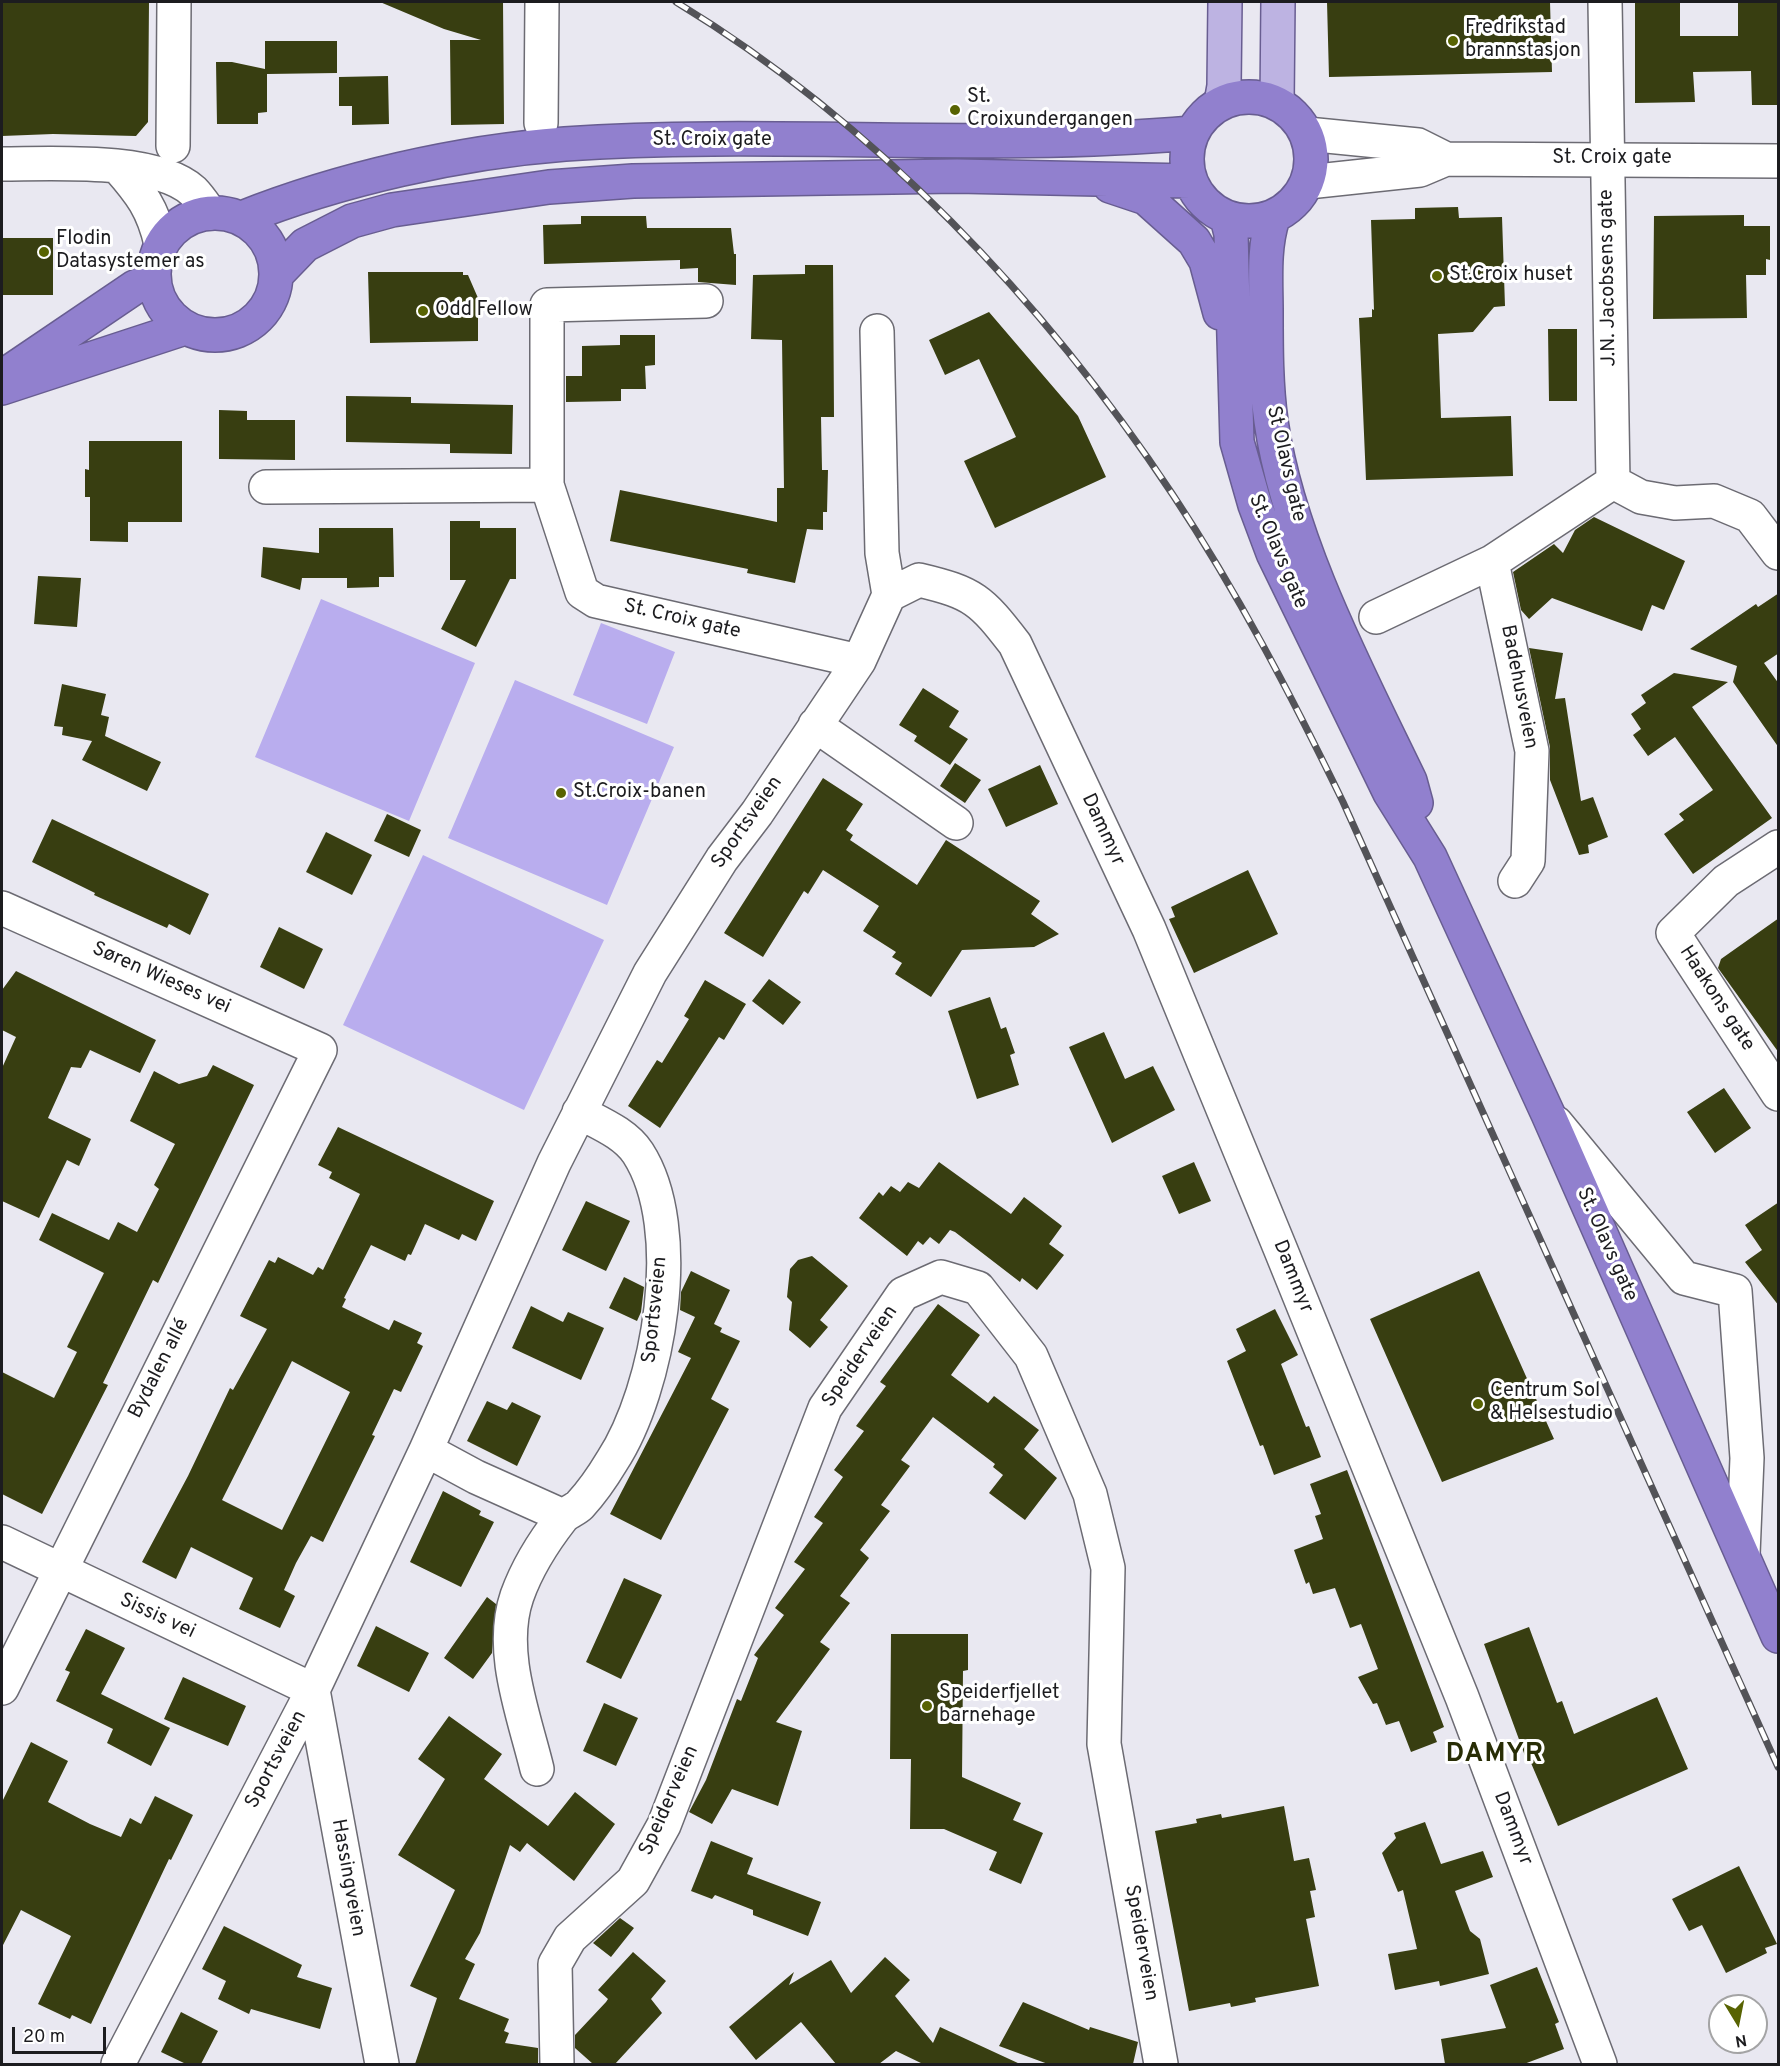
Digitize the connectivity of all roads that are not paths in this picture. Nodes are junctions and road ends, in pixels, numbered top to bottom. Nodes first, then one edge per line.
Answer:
1 (174, 2) edge
2 (542, 2) edge
3 (1225, 2) edge
4 (1278, 2) edge
5 (1605, 2) edge
6 (1221, 103) junction
7 (1277, 103) junction
8 (541, 123) dead end
9 (1192, 134) junction
10 (1307, 134) junction
11 (172, 146) dead end
12 (1446, 159) junction
13 (1607, 159) junction
14 (1779, 160) edge
15 (2, 164) edge
16 (118, 167) junction
17 (1088, 179) junction
18 (1190, 181) junction
19 (1308, 182) junction
20 (226, 215) junction
21 (1227, 218) junction
22 (1273, 218) junction
23 (161, 244) junction
24 (277, 274) junction
25 (154, 279) junction
26 (706, 301) dead end
27 (185, 328) junction
28 (877, 331) dead end
29 (1234, 358) junction
30 (2, 377) edge
31 (2, 388) edge
32 (1612, 482) junction
33 (547, 485) junction
34 (266, 487) dead end
35 (1779, 553) edge
36 (1492, 562) junction
37 (890, 595) junction
38 (1376, 617) dead end
39 (859, 660) junction
40 (1370, 697) joint
41 (815, 725) junction
42 (956, 823) dead end
43 (1779, 847) edge
44 (1430, 857) junction
45 (1515, 881) dead end
46 (2, 908) edge
47 (320, 1050) joint
48 (1779, 1094) edge
49 (579, 1112) junction
50 (1548, 1114) junction
51 (426, 1450) junction
52 (563, 1516) junction
53 (2, 1542) edge
54 (1743, 1554) junction
55 (59, 1571) junction
56 (1779, 1636) edge
57 (2, 1688) edge
58 (313, 1690) junction
59 (537, 1769) dead end
60 (118, 2064) edge
61 (382, 2064) edge
62 (557, 2064) edge
63 (1161, 2064) edge
64 (1600, 2064) edge

1 - 11 street
2 - 8 street
3 - 6 main road
4 - 7 main road
5 - 13 street, J.N. Jacobsens gate
6 - 7 highway
6 - 9 highway
7 - 10 highway
9 - 18 highway
9 - 20 highway, St. Croix gate
10 - 12 street, St. Croix gate
10 - 19 highway
12 - 13 street, St. Croix gate
12 - 19 street, St. Croix gate
13 - 14 street, St. Croix gate
13 - 32 street, J.N. Jacobsens gate
15 - 16 street
16 - 20 street
16 - 23 street
17 - 18 highway, St. Croix gate
17 - 24 highway, St. Croix gate
17 - 29 highway
18 - 21 highway
19 - 22 highway
20 - 23 highway
20 - 24 highway
21 - 22 highway
21 - 29 highway, St. Olavs gate
22 - 40 highway, St Olavs gate
23 - 25 highway
24 - 27 highway
25 - 27 highway
25 - 30 highway
26 - 33 street, St. Croix gate
27 - 31 highway
28 - 37 street
29 - 44 highway, St. Olavs gate
32 - 35 street
32 - 36 street
33 - 34 street
33 - 39 street, St. Croix gate
36 - 38 street
36 - 45 street, Badehusveien
37 - 39 street, Sportsveien
37 - 64 street, Dammyr
39 - 41 street, Sportsveien
40 - 44 highway, St. Olavs gate
41 - 42 street
41 - 49 street, Sportsveien
43 - 48 street, Haakons gate
44 - 50 highway, St. Olavs gate
46 - 47 street, Søren Wieses vei
47 - 55 street, Bydalen allé
49 - 51 street, Sportsveien
49 - 52 street, Sportsveien
50 - 54 highway, St. Olavs gate
50 - 54 street
51 - 52 street
51 - 58 street, Sportsveien
52 - 59 street, Sportsveien
53 - 55 street, Sissis vei
54 - 56 highway, St. Olavs gate
55 - 57 street, Bydalen allé
55 - 58 street, Sissis vei
58 - 60 street, Sportsveien
58 - 61 street, Hassingveien
62 - 63 street, Speiderveien

